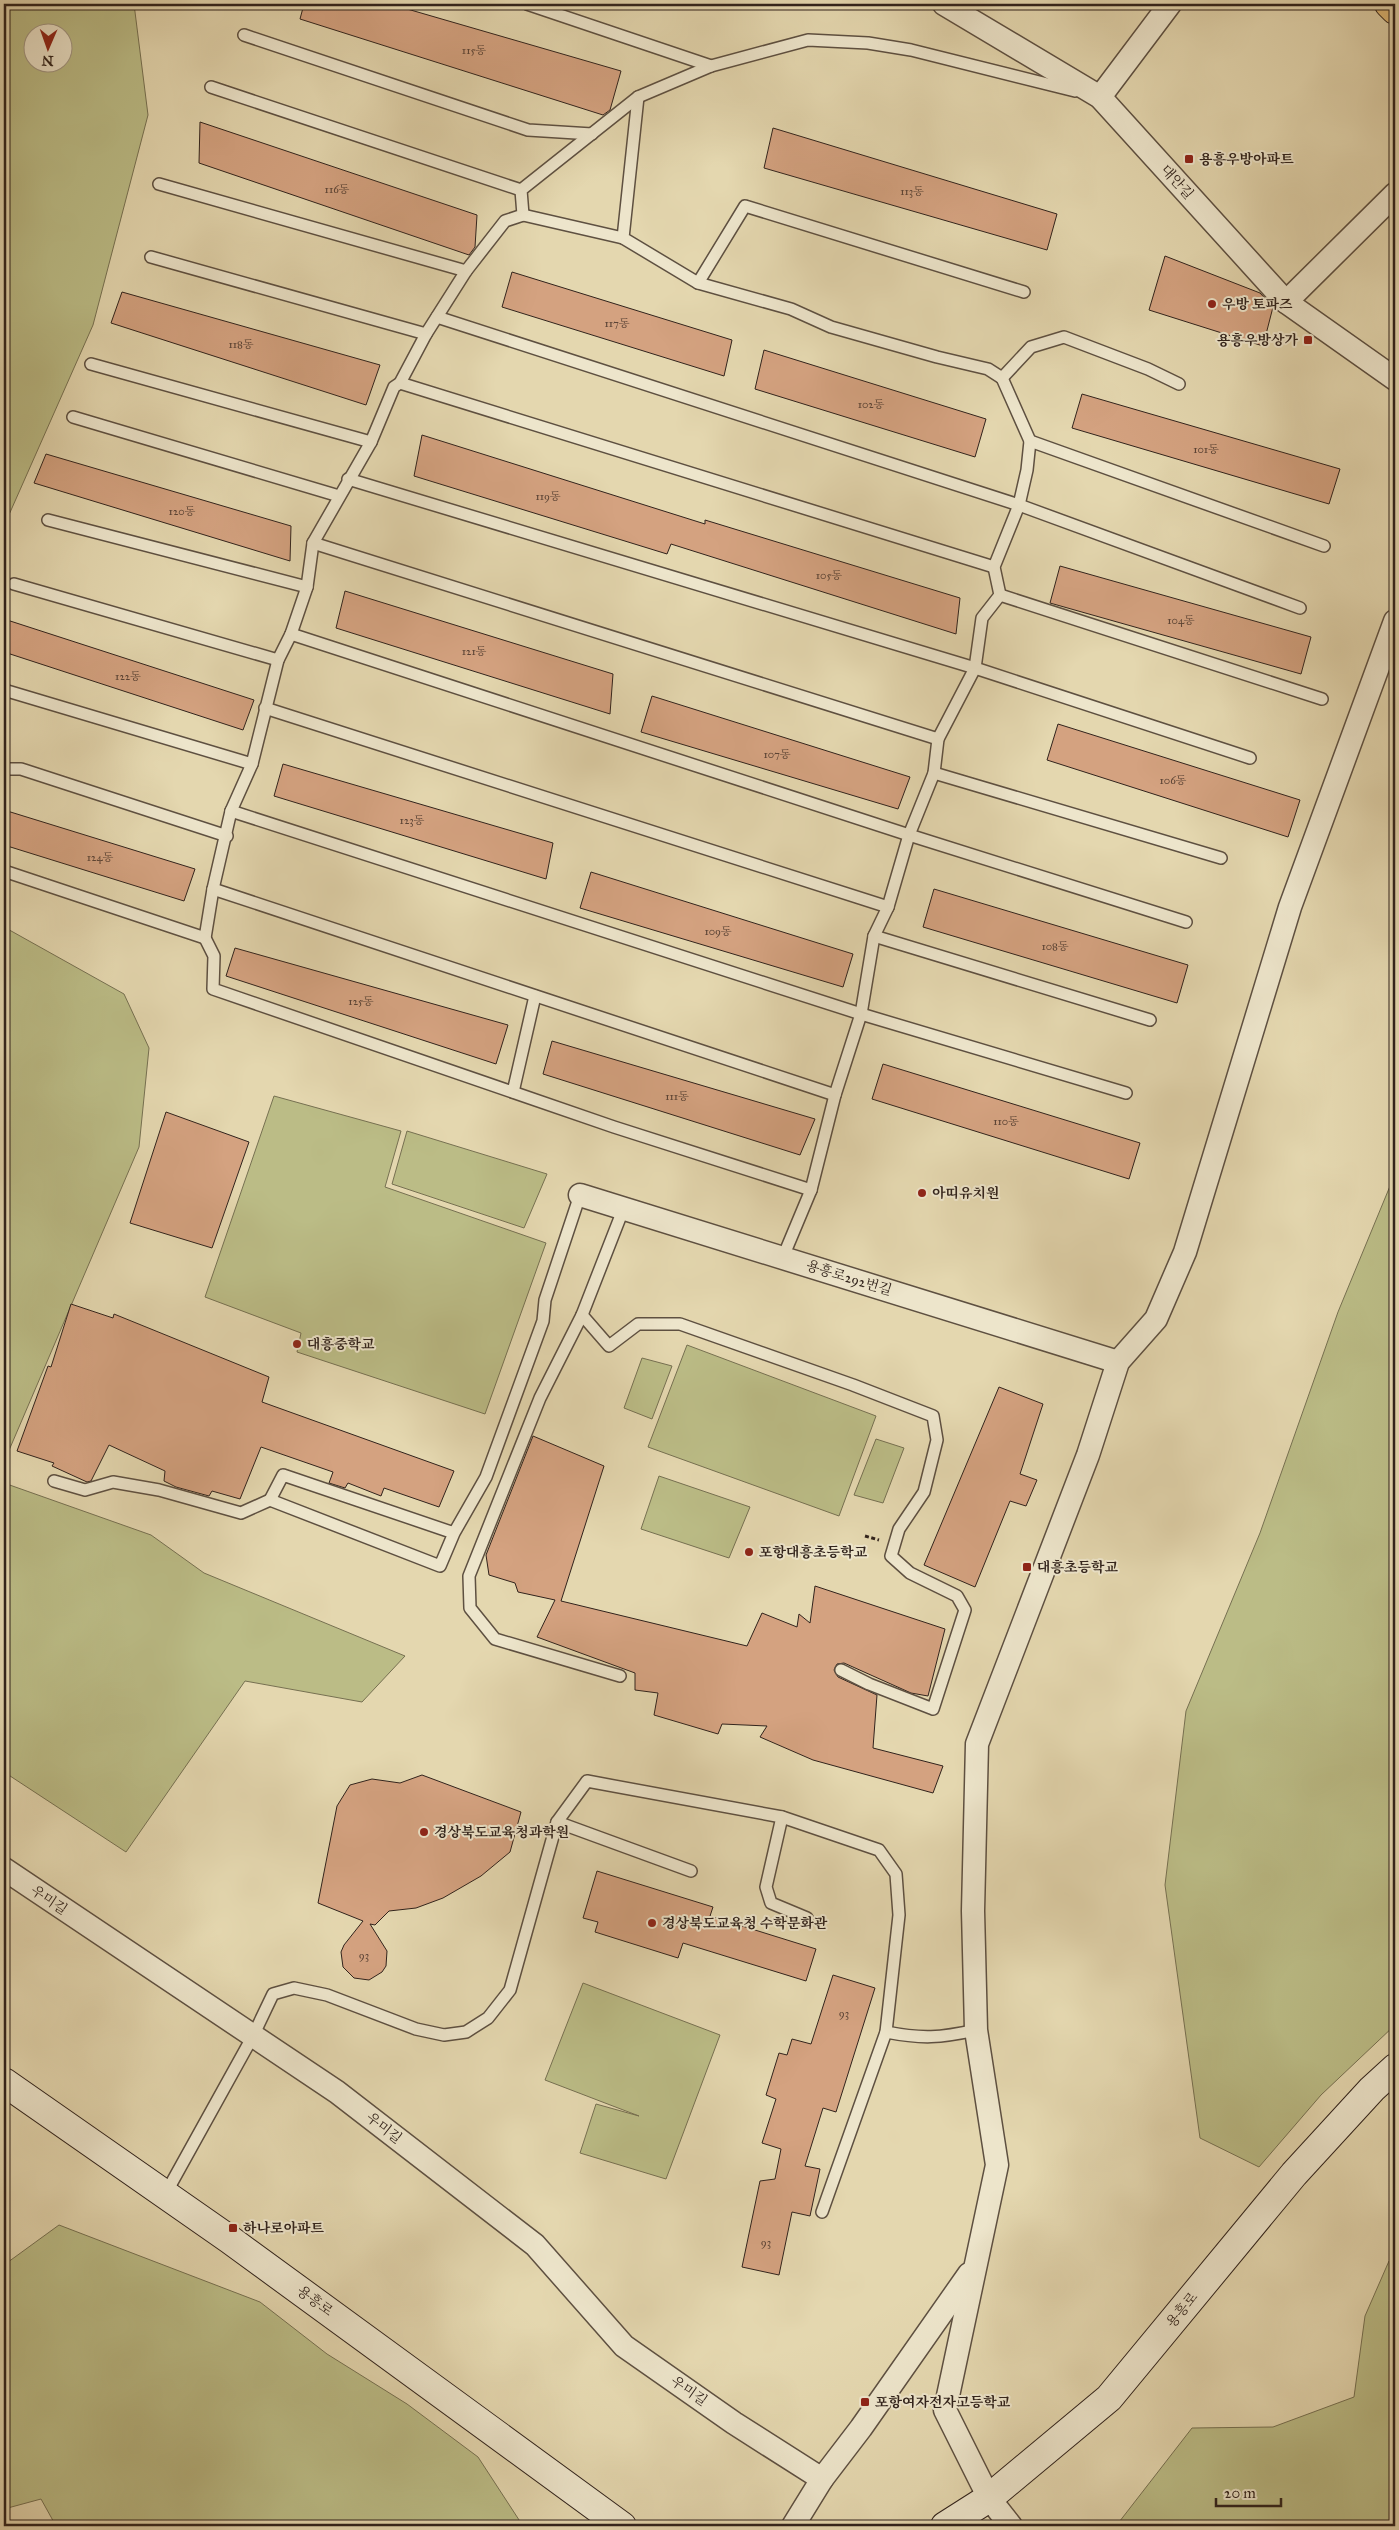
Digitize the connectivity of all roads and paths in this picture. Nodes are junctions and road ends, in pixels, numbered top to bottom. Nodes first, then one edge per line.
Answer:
1 (527, 4) edge
2 (944, 4) edge
3 (1170, 4) edge
4 (1389, 4) edge
5 (1395, 10) edge
6 (244, 35) dead end
7 (711, 66) junction
8 (211, 87) dead end
9 (638, 97) junction
10 (1100, 97) junction
11 (592, 134) junction
12 (160, 184) dead end
13 (521, 190) junction
14 (1395, 194) edge
15 (523, 215) junction
16 (623, 238) junction
17 (151, 257) dead end
18 (466, 270) junction
19 (698, 283) junction
20 (1024, 292) dead end
21 (1286, 302) junction
22 (437, 317) junction
23 (426, 334) junction
24 (91, 364) dead end
25 (1002, 378) junction
26 (1395, 379) edge
27 (400, 383) junction
28 (1179, 384) dead end
29 (73, 417) dead end
30 (1030, 441) junction
31 (370, 442) junction
32 (348, 479) junction
33 (339, 496) junction
34 (1019, 505) junction
35 (48, 520) dead end
36 (313, 543) junction
37 (1324, 546) dead end
38 (994, 568) junction
39 (14, 584) dead end
40 (307, 587) junction
41 (1000, 595) junction
42 (1300, 608) dead end
43 (1395, 621) edge
44 (291, 634) junction
45 (278, 660) junction
46 (975, 668) junction
47 (4, 690) edge
48 (1322, 699) dead end
49 (266, 708) junction
50 (938, 739) junction
51 (1250, 758) dead end
52 (252, 764) junction
53 (4, 768) edge
54 (934, 773) junction
55 (231, 812) junction
56 (909, 835) junction
57 (227, 836) junction
58 (1221, 858) dead end
59 (4, 871) edge
60 (213, 889) junction
61 (888, 907) junction
62 (1186, 922) dead end
63 (874, 936) junction
64 (205, 938) junction
65 (535, 996) junction
66 (861, 1014) junction
67 (1150, 1020) dead end
68 (513, 1092) junction
69 (1126, 1093) dead end
70 (835, 1095) junction
71 (811, 1190) junction
72 (580, 1195) joint
73 (623, 1210) junction
74 (783, 1257) junction
75 (582, 1315) junction
76 (1118, 1362) junction
77 (54, 1480) dead end
78 (270, 1500) junction
79 (454, 1533) junction
80 (841, 1670) dead end
81 (620, 1676) dead end
82 (782, 1817) junction
83 (557, 1822) junction
84 (4, 1869) edge
85 (691, 1871) dead end
86 (807, 1918) dead end
87 (976, 2030) junction
88 (886, 2032) junction
89 (254, 2036) junction
90 (1395, 2068) edge
91 (4, 2082) edge
92 (166, 2193) junction
93 (822, 2212) dead end
94 (974, 2267) junction
95 (822, 2479) junction
96 (989, 2498) junction
97 (622, 2526) edge
98 (793, 2526) edge
99 (945, 2526) edge
100 (1011, 2526) edge

1 - 7 lane
2 - 10 street, 대안길
3 - 10 street
4 - 5 main road
6 - 11 lane
7 - 9 lane
7 - 10 lane
8 - 13 lane
9 - 11 lane
9 - 16 lane
10 - 21 street, 대안길
11 - 13 lane
12 - 18 lane
13 - 15 lane
14 - 21 street
15 - 16 lane
15 - 18 lane
16 - 19 lane
17 - 23 lane
18 - 22 lane
19 - 20 lane
19 - 25 lane
21 - 26 street, 대안길
22 - 23 lane
22 - 34 lane
23 - 27 lane
24 - 31 lane
25 - 28 lane
25 - 30 lane
27 - 31 lane
27 - 38 lane
29 - 33 lane
30 - 34 lane
30 - 37 lane
31 - 32 lane
32 - 33 lane
32 - 46 lane
33 - 36 lane
34 - 38 lane
34 - 42 lane
35 - 40 lane
36 - 40 lane
36 - 50 lane
38 - 41 lane
39 - 45 lane
40 - 44 lane
41 - 46 lane
41 - 48 lane
43 - 76 street
44 - 45 lane
44 - 56 lane
45 - 49 lane
46 - 50 lane
46 - 51 lane
47 - 52 lane
49 - 52 lane
49 - 61 lane
50 - 54 lane
52 - 55 lane
53 - 57 lane
54 - 56 lane
54 - 58 lane
55 - 57 lane
55 - 66 lane
56 - 61 lane
56 - 62 lane
57 - 60 lane
59 - 64 lane
60 - 64 lane
60 - 65 lane
61 - 63 lane
63 - 66 lane
63 - 67 lane
64 - 68 lane
65 - 68 lane
65 - 70 lane
66 - 69 lane
66 - 70 lane
68 - 71 lane
70 - 71 lane
71 - 74 lane
72 - 73 street, 용흥로292번길
72 - 79 lane
73 - 74 street, 용흥로292번길
73 - 75 lane
74 - 76 street, 용흥로292번길
75 - 80 lane
75 - 81 lane
76 - 87 street
77 - 78 lane
78 - 79 lane
78 - 79 lane
82 - 83 lane
82 - 86 lane
82 - 88 lane
83 - 85 lane
83 - 89 lane
84 - 89 street, 우미길
87 - 88 lane
87 - 94 street
88 - 93 lane
89 - 92 lane
89 - 95 street, 우미길
90 - 96 main road, 용흥로
91 - 92 main road, 용흥로
92 - 97 main road, 용흥로
94 - 95 street
94 - 96 street
95 - 98 street
96 - 99 main road, 용흥로
96 - 100 street

